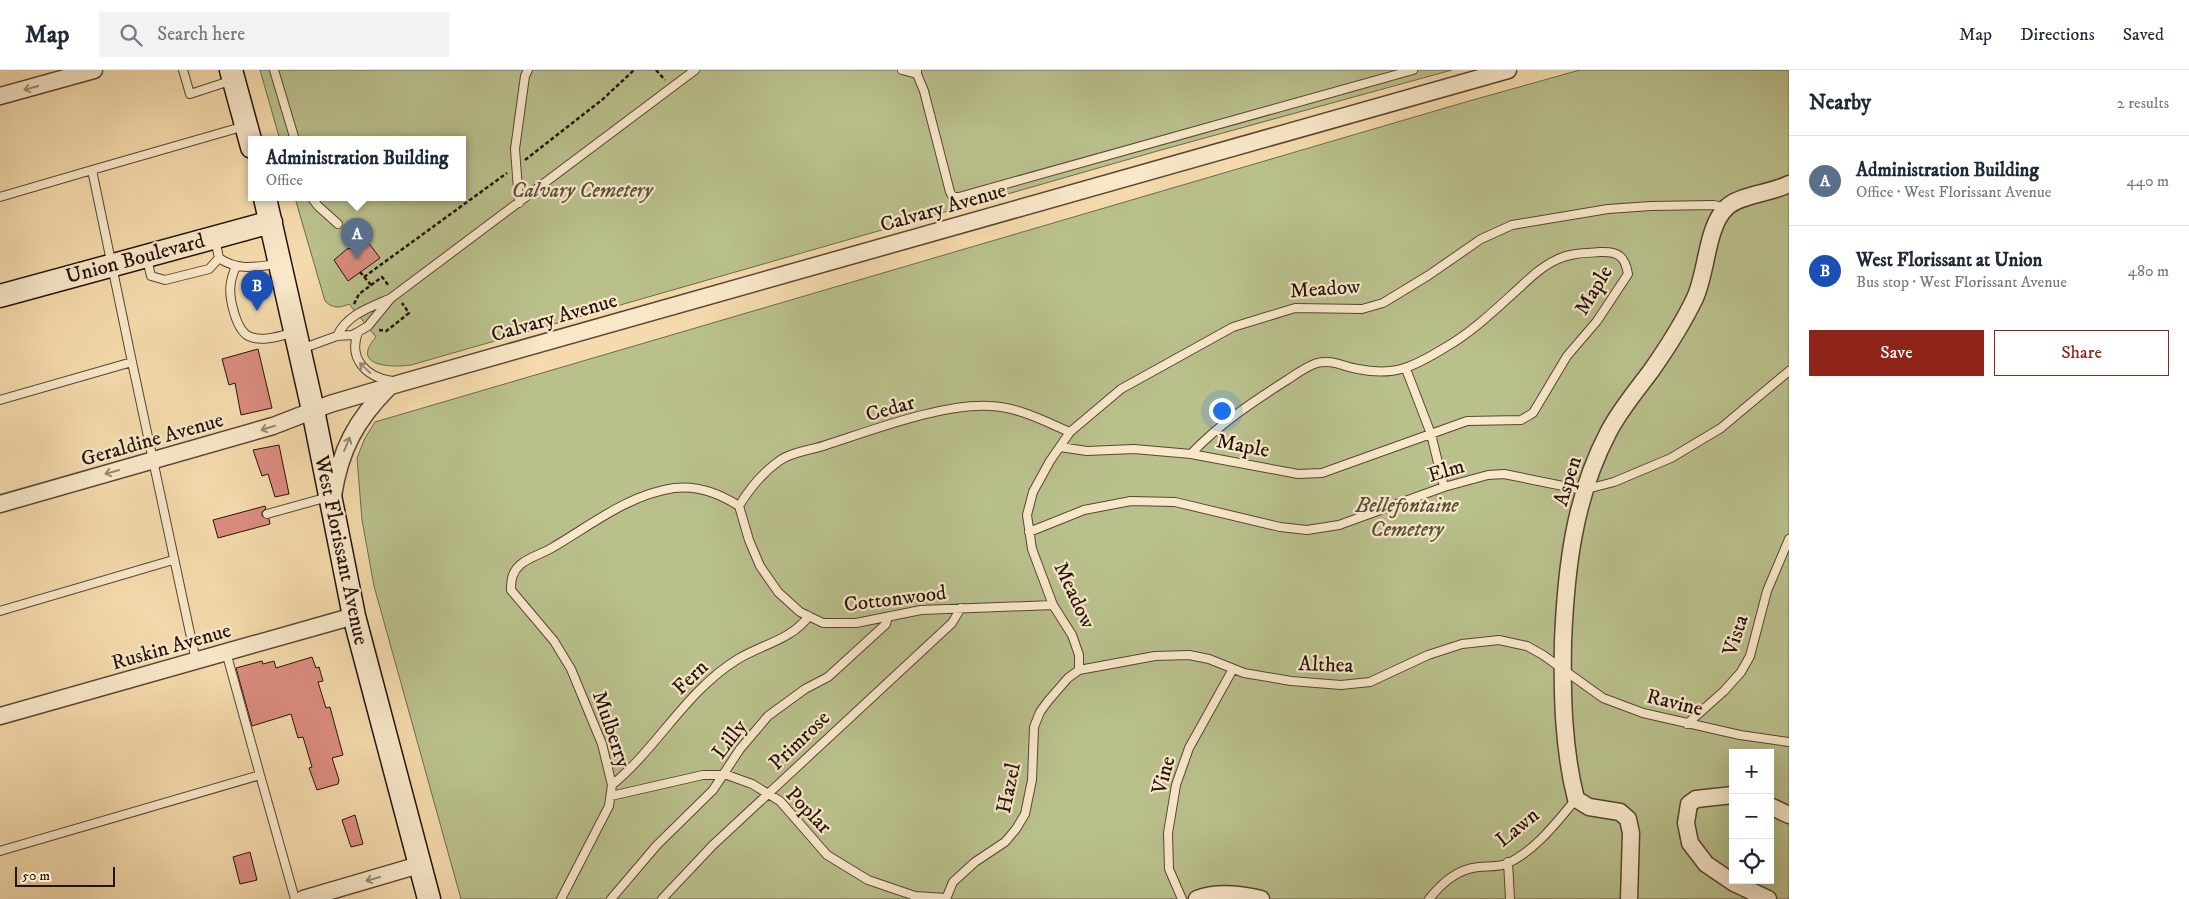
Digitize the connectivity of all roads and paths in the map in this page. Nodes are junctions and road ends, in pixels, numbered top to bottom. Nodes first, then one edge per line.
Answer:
1 (94, 70) edge
2 (182, 70) edge
3 (274, 70) edge
4 (634, 70) edge
5 (695, 70) edge
6 (902, 70) edge
7 (1412, 70) edge
8 (1508, 70) edge
9 (525, 72) edge
10 (917, 72) edge
11 (233, 75) edge
12 (0, 96) edge
13 (247, 126) junction
14 (249, 136) edge
15 (294, 136) edge
16 (515, 167) junction
17 (92, 170) junction
18 (1789, 184) edge
19 (0, 197) edge
20 (266, 201) edge
21 (314, 201) edge
22 (519, 203) junction
23 (1726, 208) junction
24 (271, 222) junction
25 (338, 224) dead end
26 (214, 236) junction
27 (146, 255) junction
28 (219, 258) junction
29 (113, 264) junction
30 (280, 264) junction
31 (236, 266) junction
32 (360, 272) dead end
33 (364, 277) junction
34 (371, 285) dead end
35 (0, 296) edge
36 (391, 298) junction
37 (358, 332) junction
38 (337, 336) junction
39 (298, 341) junction
40 (132, 362) junction
41 (1406, 369) junction
42 (1789, 371) edge
43 (396, 384) junction
44 (0, 400) edge
45 (314, 410) junction
46 (1070, 432) junction
47 (1431, 434) junction
48 (1060, 447) junction
49 (1192, 454) junction
50 (154, 460) junction
51 (1444, 487) junction
52 (1583, 490) junction
53 (330, 502) junction
54 (0, 504) edge
55 (739, 506) junction
56 (267, 514) dead end
57 (1029, 532) junction
58 (1789, 540) edge
59 (173, 560) junction
60 (1053, 605) junction
61 (961, 608) junction
62 (0, 610) edge
63 (354, 616) junction
64 (809, 616) junction
65 (888, 617) junction
66 (226, 652) junction
67 (196, 661) junction
68 (1233, 669) junction
69 (1562, 669) junction
70 (1079, 670) junction
71 (0, 716) edge
72 (1687, 724) junction
73 (1789, 742) edge
74 (260, 775) junction
75 (723, 775) junction
76 (612, 785) junction
77 (769, 794) junction
78 (1729, 795) edge
79 (610, 796) junction
80 (1576, 799) junction
81 (1774, 808) edge
82 (1789, 814) edge
83 (0, 851) edge
84 (1508, 862) junction
85 (420, 865) junction
86 (295, 899) edge
87 (303, 899) edge
88 (429, 899) edge
89 (561, 899) edge
90 (611, 899) edge
91 (662, 899) edge
92 (946, 899) edge
93 (1182, 899) edge
94 (1196, 899) edge
95 (1261, 899) edge
96 (1428, 899) edge
97 (1510, 899) edge
98 (1628, 899) edge
99 (1768, 899) edge

1 -> 12 street
2 - 11 lane
3 - 15 lane
4 - 16 path
5 - 22 lane
6 - 10 lane
7 - 10 lane
8 - 43 street, Calvary Avenue
9 - 16 lane
11 - 13 main road
13 - 14 main road
13 - 17 lane
16 - 22 lane
16 - 33 path
17 - 19 lane
17 - 29 lane
18 - 23 street
20 - 24 main road, West Florissant Avenue
21 - 25 lane
22 - 36 lane
23 - 46 lane, Meadow
23 - 52 street, Aspen
24 - 26 main road, Union Boulevard
24 - 30 main road, West Florissant Avenue
26 - 27 main road, Union Boulevard
26 - 28 lane
27 - 28 lane
27 - 29 main road, Union Boulevard
28 - 31 lane
29 - 35 main road, Union Boulevard
29 - 40 lane
30 - 31 lane
30 - 39 main road, West Florissant Avenue
31 - 39 lane
32 - 33 path
33 - 34 path
36 - 37 lane
36 - 38 lane
37 - 38 lane
43 -> 37 lane
38 - 39 lane
39 - 45 main road, West Florissant Avenue
40 - 44 lane
40 - 50 lane
41 - 47 lane
41 - 47 lane, Maple
41 - 49 lane, Maple
42 - 52 lane, Elm
43 - 45 street, Calvary Avenue
53 -> 43 street
45 -> 50 street, Geraldine Avenue
45 - 53 main road, West Florissant Avenue
46 - 48 lane, Meadow
46 - 55 lane, Cedar
47 - 49 lane, Maple
47 - 51 lane
48 - 49 lane, Maple
48 - 57 lane, Meadow
50 -> 54 street, Geraldine Avenue
50 - 59 lane
51 - 52 lane, Elm
51 - 57 lane, Elm
52 - 69 street, Aspen
53 - 56 lane
53 - 63 main road, West Florissant Avenue
55 - 64 lane, Cottonwood
55 - 76 lane, Mulberry
57 - 60 lane, Meadow
58 - 72 lane, Vista
59 - 62 lane
59 - 67 lane
60 - 61 lane, Cottonwood
60 - 70 lane, Meadow
61 - 65 lane, Cottonwood
61 - 77 lane, Primrose
63 - 66 street, Ruskin Avenue
63 - 85 main road, West Florissant Avenue
64 - 65 lane, Cottonwood
64 - 76 lane, Fern
65 - 75 lane, Lilly
66 - 67 street, Ruskin Avenue
66 - 74 lane
67 - 71 street, Ruskin Avenue
68 - 69 lane, Althea
68 - 70 lane, Althea
68 - 93 lane, Vine
69 - 72 lane, Ravine
69 - 80 street, Aspen
70 - 92 lane, Hazel
72 - 73 lane, Ravine
74 - 83 lane
74 - 86 lane
75 - 77 lane, Poplar
75 - 79 lane, Poplar
75 - 90 lane, Lilly
76 - 79 lane, Mulberry
77 - 91 lane, Primrose
77 - 92 lane, Poplar
78 - 99 street
79 - 89 lane, Mulberry
80 - 84 lane, Lawn
80 - 98 street
81 - 82 street
84 - 96 lane, Lawn
84 - 97 lane
85 -> 87 street
85 - 88 main road, West Florissant Avenue
94 - 95 street

